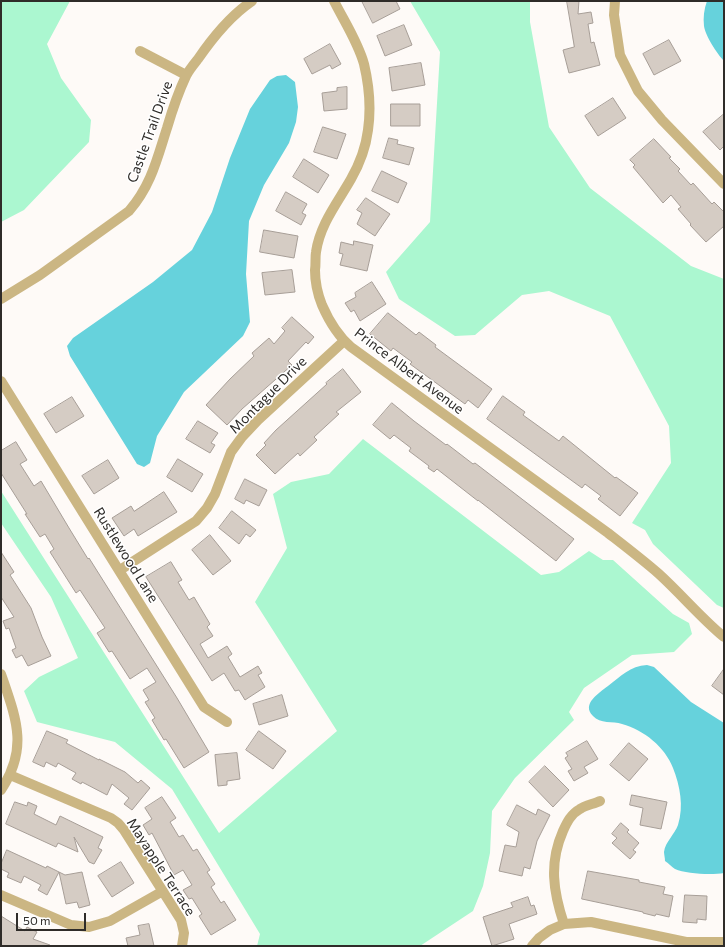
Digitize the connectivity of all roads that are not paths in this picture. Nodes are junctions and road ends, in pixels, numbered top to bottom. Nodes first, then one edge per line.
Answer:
1 (252, 1) edge
2 (334, 1) edge
3 (615, 1) edge
4 (140, 51) dead end
5 (186, 75) junction
6 (724, 184) edge
7 (1, 299) edge
8 (344, 341) junction
9 (1, 381) edge
10 (120, 570) junction
11 (724, 637) edge
12 (1, 674) edge
13 (227, 722) dead end
14 (10, 775) junction
15 (1, 790) edge
16 (600, 801) dead end
17 (163, 891) junction
18 (1, 895) edge
19 (564, 924) junction
20 (724, 942) edge
21 (182, 946) edge
22 (532, 946) edge

1 - 5 street, Castle Trail Drive
2 - 8 street, Prince Albert Avenue
3 - 6 street
4 - 5 street
5 - 7 street, Castle Trail Drive
8 - 10 street, Montague Drive
8 - 11 street, Prince Albert Avenue
9 - 10 street, Rustlewood Lane
10 - 13 street, Rustlewood Lane
12 - 14 street
14 - 15 street
14 - 17 street, Mayapple Terrace
16 - 19 street
17 - 18 street
17 - 21 street, Mayapple Terrace
19 - 20 street
19 - 22 street

